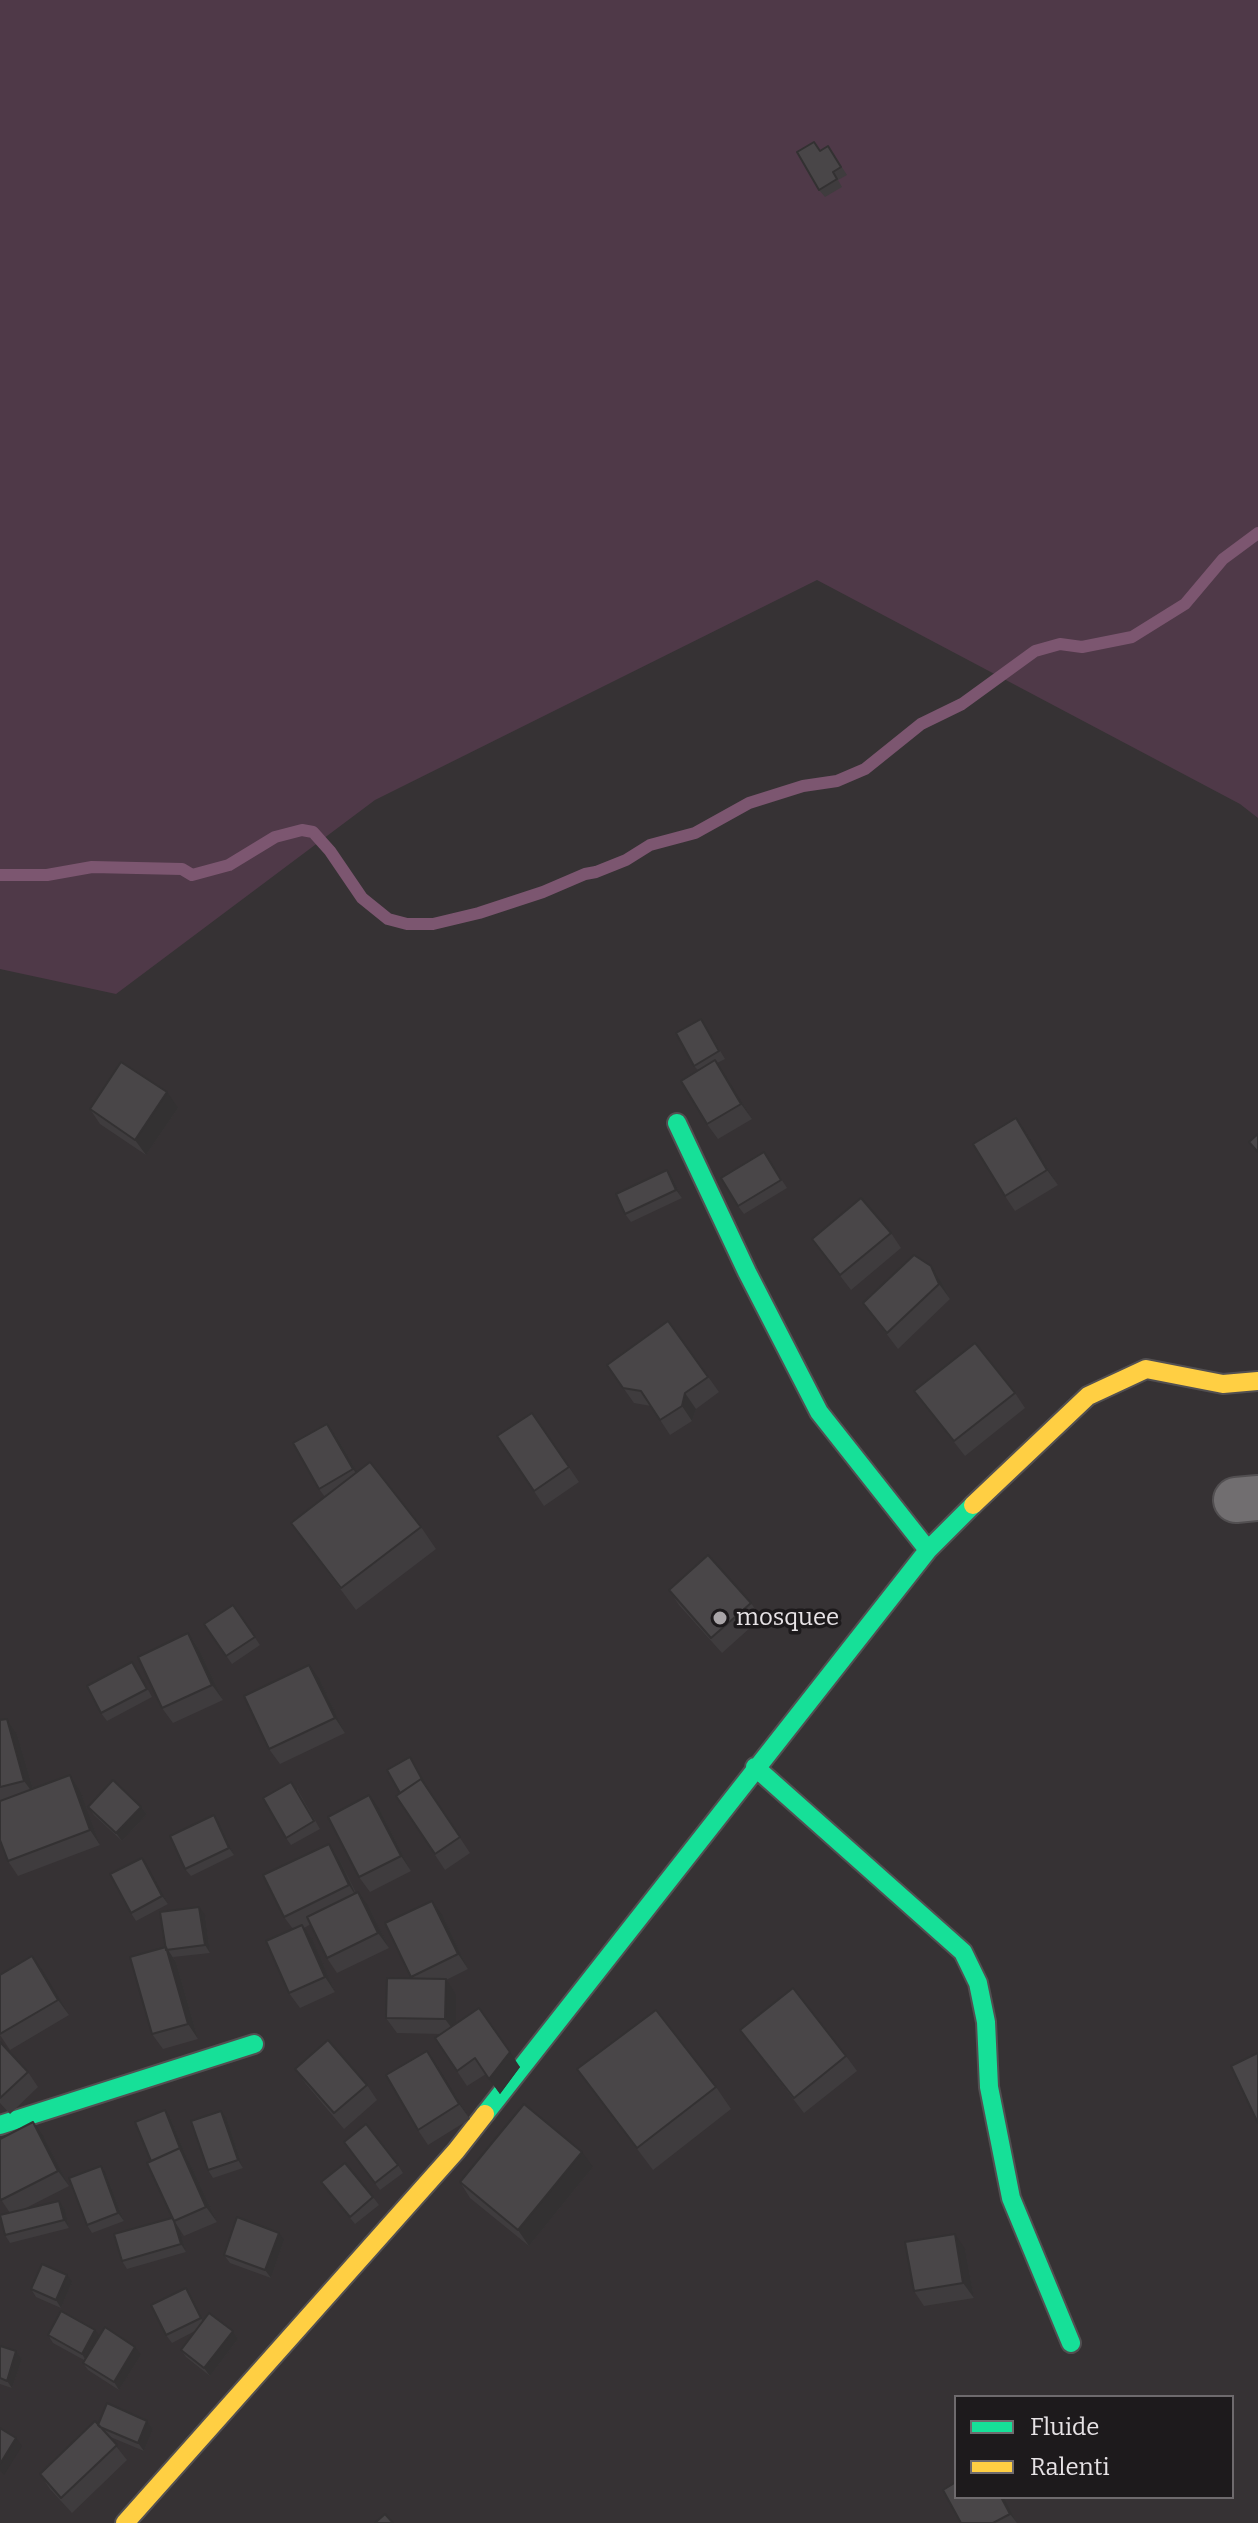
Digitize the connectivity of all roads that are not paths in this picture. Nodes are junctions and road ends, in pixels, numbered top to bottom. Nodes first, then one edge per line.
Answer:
1 (677, 1123) dead end
2 (1258, 1381) edge
3 (928, 1550) junction
4 (755, 1767) junction
5 (254, 2044) dead end
6 (0, 2125) edge
7 (1071, 2343) dead end
8 (125, 2523) edge

1 - 3 street
2 - 3 street
3 - 4 street
4 - 7 street
4 - 8 street
5 - 6 street

